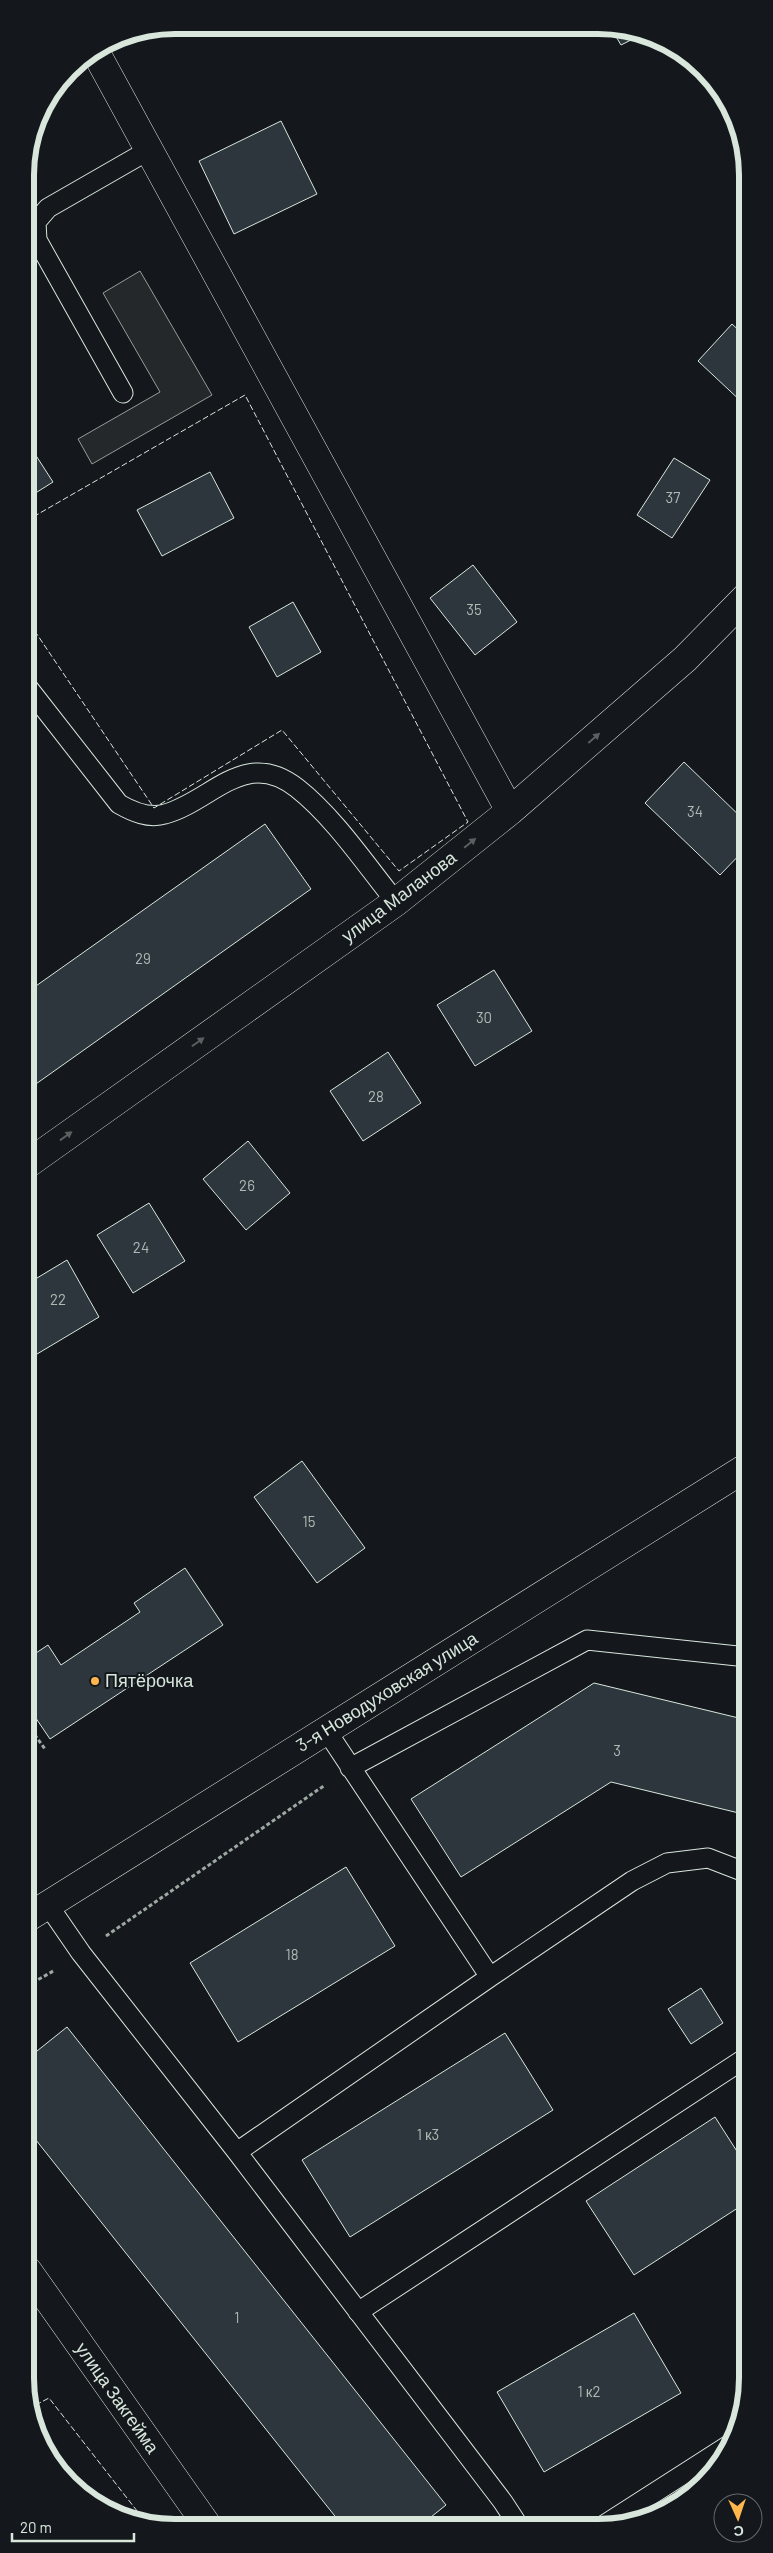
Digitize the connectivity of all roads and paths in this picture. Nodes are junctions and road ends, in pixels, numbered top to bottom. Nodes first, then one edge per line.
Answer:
1 (98, 57) edge
2 (149, 150) junction
3 (123, 393) dead end
4 (739, 605) edge
5 (34, 695) edge
6 (510, 811) junction
7 (396, 902) junction
8 (34, 1159) edge
9 (739, 1472) edge
10 (739, 1656) edge
11 (326, 1730) junction
12 (34, 1734) edge
13 (45, 1749) dead end
14 (350, 1768) junction
15 (739, 1870) edge
16 (38, 1912) edge
17 (81, 1953) junction
18 (490, 1977) junction
19 (34, 1982) edge
20 (739, 2061) edge
21 (237, 2152) junction
22 (34, 2280) edge
23 (358, 2312) junction
24 (718, 2452) edge
25 (615, 2518) edge
26 (202, 2519) edge
27 (514, 2519) edge

1 - 2 street
2 - 3 lane
2 - 6 street
6 -> 4 street, улица Маланова
5 - 7 lane
7 -> 6 street, улица Маланова
8 -> 7 street, улица Маланова
9 - 11 street, 3-я Новодуховская улица
10 - 14 lane
11 - 14 lane
11 - 16 street, 3-я Новодуховская улица
12 - 13 path
14 - 17 path
14 - 18 lane
15 - 18 lane
16 - 17 lane
17 - 19 path
17 - 21 lane
18 - 21 lane
20 - 23 lane
21 - 23 lane
22 - 26 street, улица Закгейма
23 - 27 lane
24 - 25 lane

